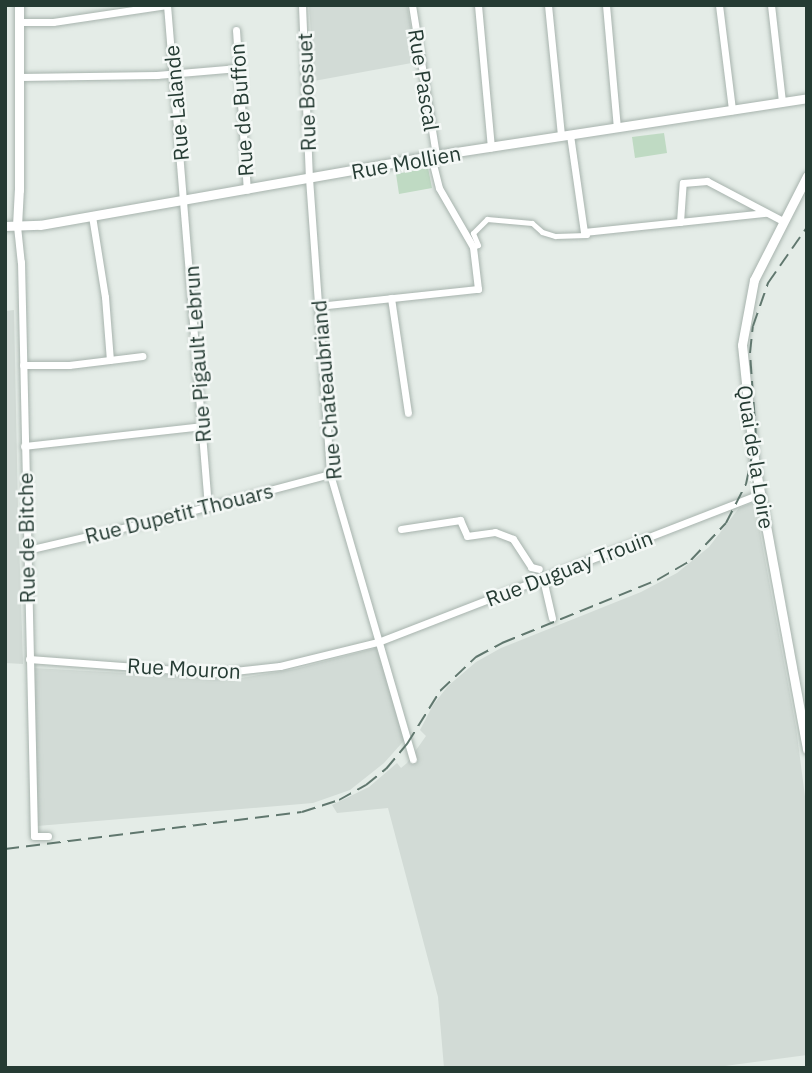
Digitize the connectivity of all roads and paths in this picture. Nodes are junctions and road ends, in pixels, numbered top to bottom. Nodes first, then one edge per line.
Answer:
1 (19, 5) edge
2 (167, 5) edge
3 (302, 5) edge
4 (412, 5) edge
5 (478, 5) edge
6 (548, 5) edge
7 (606, 5) edge
8 (719, 5) edge
9 (771, 5) edge
10 (19, 22) junction
11 (236, 30) dead end
12 (238, 68) junction
13 (173, 74) junction
14 (19, 77) junction
15 (807, 98) edge
16 (782, 102) junction
17 (732, 110) junction
18 (617, 128) junction
19 (566, 135) junction
20 (491, 147) junction
21 (434, 156) junction
22 (807, 176) edge
23 (309, 178) junction
24 (247, 190) junction
25 (185, 200) junction
26 (766, 213) junction
27 (92, 216) junction
28 (783, 221) junction
29 (680, 222) junction
30 (5, 226) edge
31 (17, 226) junction
32 (587, 232) junction
33 (473, 247) junction
34 (391, 298) junction
35 (318, 306) junction
36 (142, 356) dead end
37 (110, 360) junction
38 (23, 365) junction
39 (408, 413) dead end
40 (202, 426) junction
41 (24, 446) junction
42 (330, 474) junction
43 (760, 494) junction
44 (208, 507) junction
45 (401, 529) dead end
46 (27, 550) junction
47 (539, 569) dead end
48 (543, 579) junction
49 (552, 618) dead end
50 (378, 642) junction
51 (29, 659) junction
52 (807, 749) edge
53 (413, 759) dead end
54 (48, 836) dead end

1 - 10 street
2 - 10 street
2 - 13 street, Rue Lalande
3 - 23 street, Rue Bossuet
4 - 21 street, Rue Pascal
5 - 20 street
6 - 19 street
7 - 18 street
8 - 17 street
9 - 16 street
10 - 14 street
11 - 12 street, Rue de Buffon
12 - 13 street
12 - 24 street, Rue de Buffon
13 - 14 street
13 - 25 street, Rue Lalande
14 - 31 street
15 - 16 street, Rue Mollien
16 - 17 street, Rue Mollien
17 - 18 street, Rue Mollien
18 - 19 street, Rue Mollien
19 - 20 street, Rue Mollien
19 - 32 street
20 - 21 street, Rue Mollien
21 - 23 street, Rue Mollien
21 - 33 street, Rue Pascal
22 - 28 street, Quai de la Loire
23 - 24 street, Rue Mollien
23 - 35 street, Rue Chateaubriand
24 - 25 street, Rue Mollien
25 - 27 street, Rue Mollien
25 - 40 street, Rue Pigault Lebrun
26 - 28 street
26 - 29 street
26 - 29 street
27 - 31 street, Rue Mollien
27 - 37 street
28 - 43 street, Quai de la Loire
29 - 32 street
30 - 31 street, Rue Mollien
31 - 38 street, Rue de Bitche
32 - 33 street
33 - 34 street
34 - 35 street
34 - 39 street
35 - 42 street, Rue Chateaubriand
36 - 37 street
37 - 38 street
38 - 41 street, Rue de Bitche
40 - 41 street
40 - 44 street, Rue Pigault Lebrun
41 - 46 street, Rue de Bitche
42 - 44 street, Rue Dupetit Thouars
42 - 50 street, Rue Chateaubriand
43 - 48 street, Rue Duguay Trouin
43 - 52 street, Quai de la Loire
44 - 46 street, Rue Dupetit Thouars
45 - 47 street
46 - 51 street, Rue de Bitche
48 - 49 street
48 - 50 street, Rue Duguay Trouin
50 - 51 street, Rue Mouron
50 - 53 street, Rue Chateaubriand
51 - 54 street, Rue de Bitche

